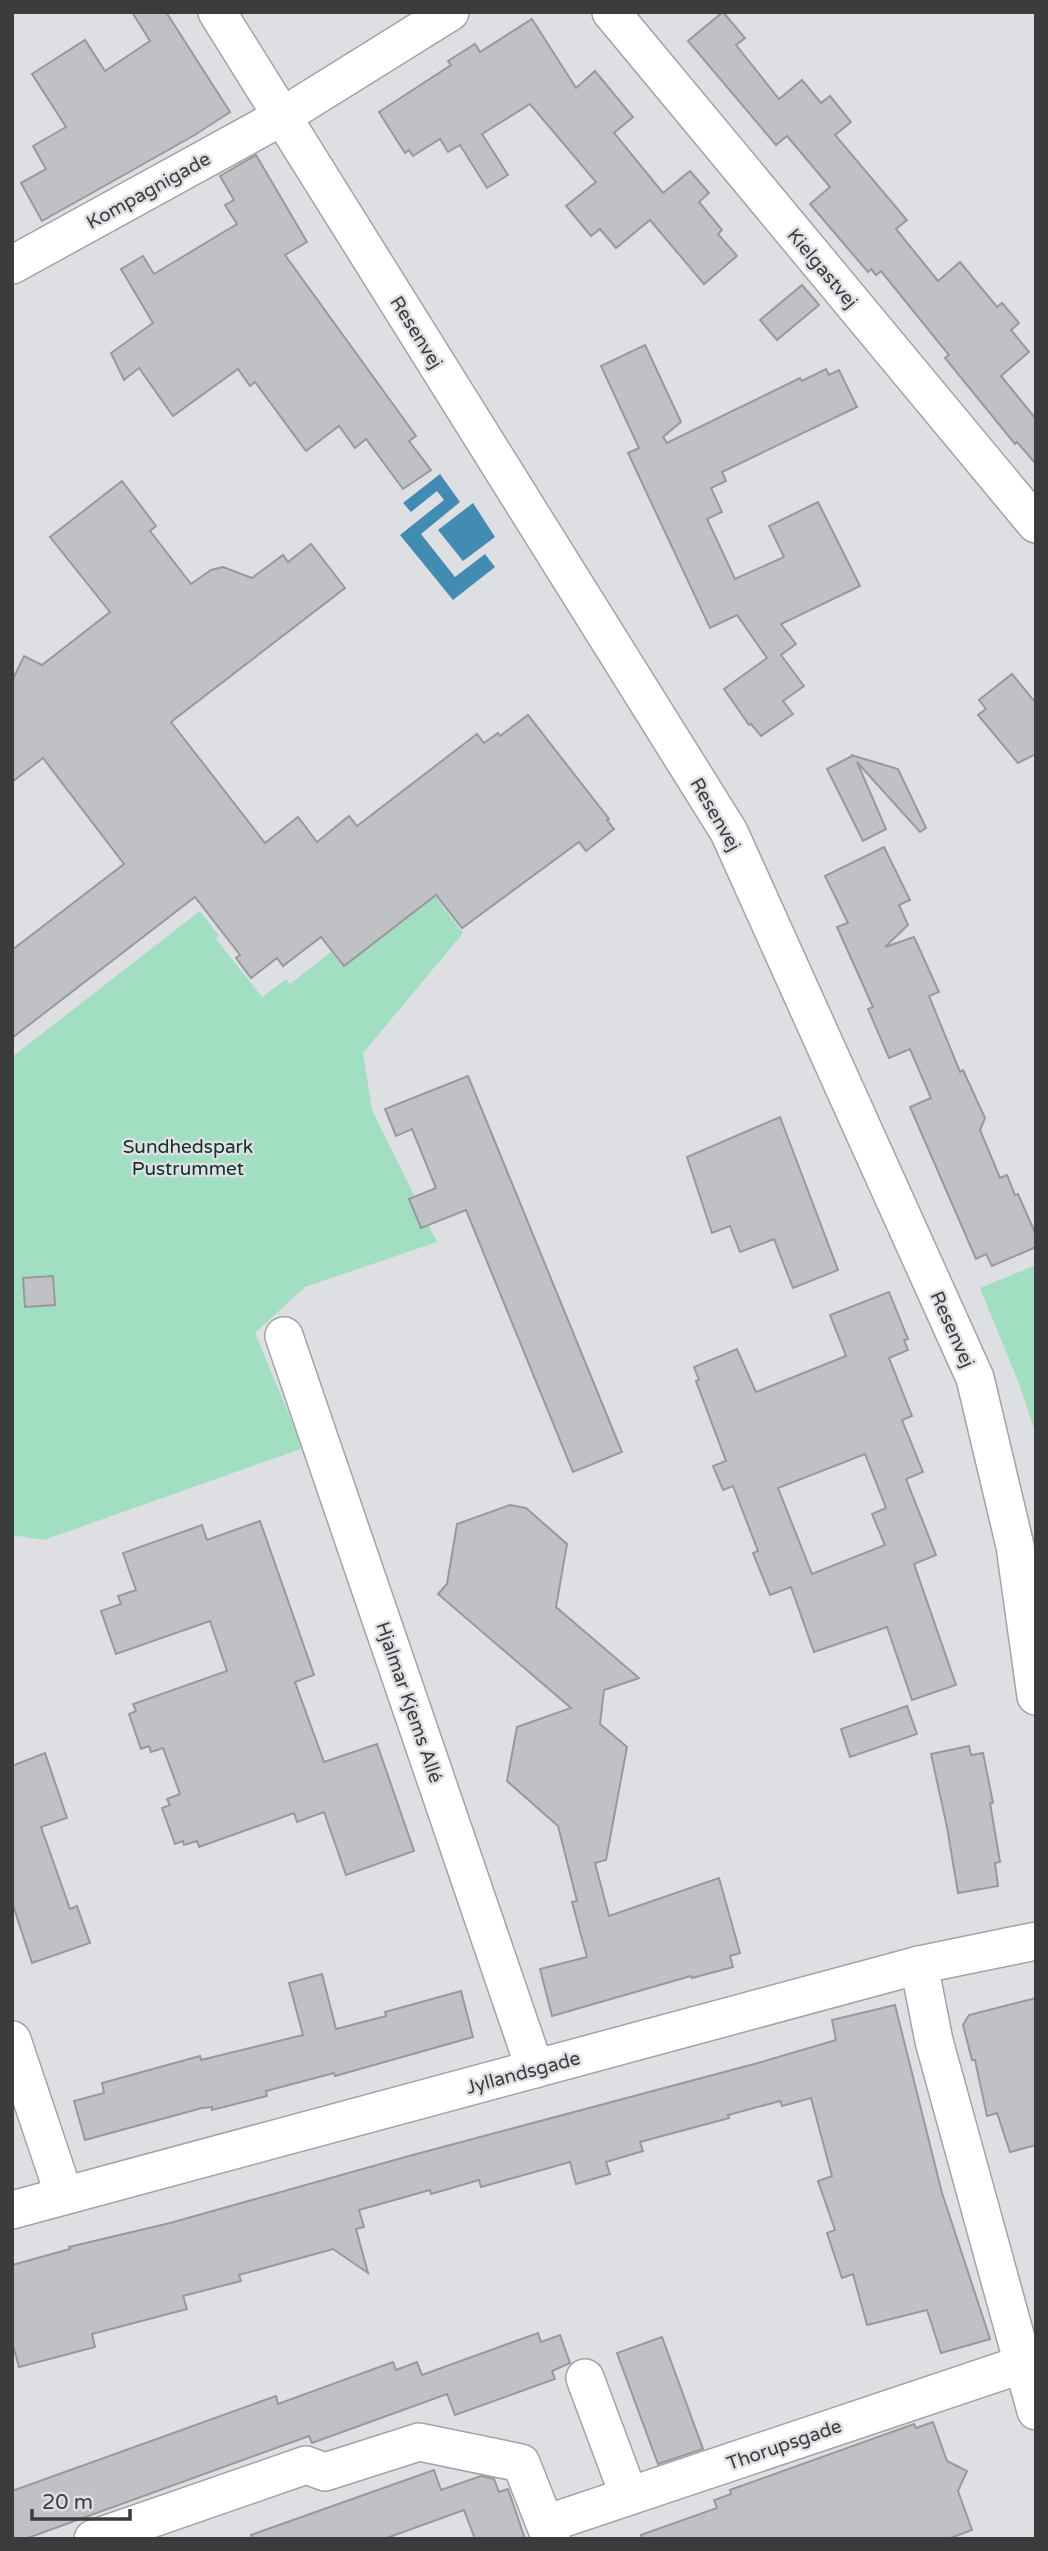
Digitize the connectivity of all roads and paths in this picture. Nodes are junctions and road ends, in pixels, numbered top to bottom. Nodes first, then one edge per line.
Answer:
1 (216, 12) edge
2 (450, 12) edge
3 (611, 12) edge
4 (283, 116) junction
5 (12, 265) edge
6 (1036, 524) edge
7 (284, 1336) dead end
8 (1036, 1696) edge
9 (1036, 1941) edge
10 (919, 1965) junction
11 (12, 2040) edge
12 (535, 2069) junction
13 (64, 2196) junction
14 (12, 2210) edge
15 (1023, 2364) junction
16 (585, 2378) dead end
17 (1036, 2411) edge
18 (629, 2496) junction
19 (548, 2531) edge
20 (93, 2539) edge

1 - 4 street, Resenvej
2 - 4 street, Kompagnigade
3 - 6 street, Kielgastvej
4 - 5 street, Kompagnigade
4 - 8 street, Resenvej
7 - 12 street, Hjalmar Kjems Allé
9 - 10 street, Jyllandsgade
10 - 12 street, Jyllandsgade
10 - 15 street
11 - 13 street
12 - 13 street, Jyllandsgade
13 - 14 street, Jyllandsgade
15 - 17 street
15 - 18 street, Thorupsgade
16 - 18 street
18 - 19 street, Thorupsgade
19 - 20 street

